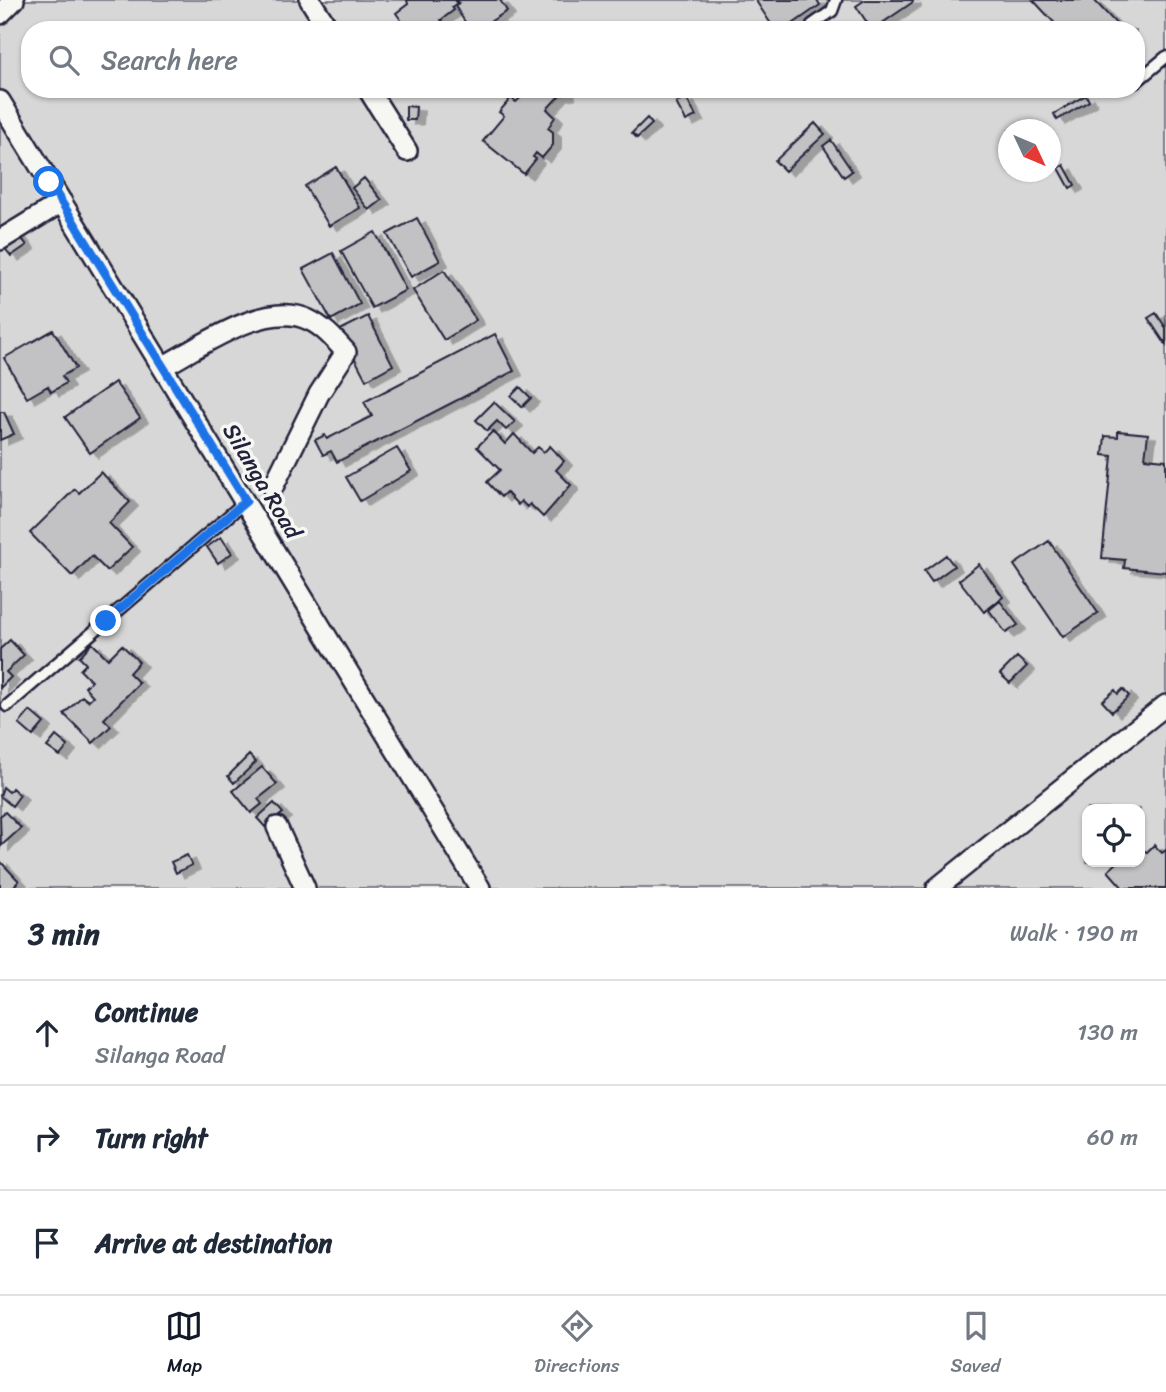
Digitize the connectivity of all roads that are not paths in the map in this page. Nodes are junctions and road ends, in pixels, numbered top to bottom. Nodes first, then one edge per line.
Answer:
1 (14, 0) edge
2 (310, 0) edge
3 (836, 0) edge
4 (0, 14) edge
5 (323, 21) edge
6 (818, 21) edge
7 (1166, 57) edge
8 (1145, 74) edge
9 (374, 98) edge
10 (0, 101) edge
11 (407, 151) dead end
12 (62, 202) junction
13 (0, 240) edge
14 (164, 366) junction
15 (273, 487) dead end
16 (246, 501) junction
17 (1166, 705) edge
18 (7, 706) dead end
19 (277, 827) dead end
20 (305, 888) edge
21 (480, 888) edge
22 (937, 888) edge

1 - 4 street
2 - 5 street
3 - 6 lane
7 - 8 lane
9 - 11 street
10 - 12 street, Silanga Road
12 - 13 street
12 - 14 street, Silanga Road
14 - 15 street
14 - 16 street, Silanga Road
16 - 18 lane
16 - 21 street, Silanga Road
17 - 22 street
19 - 20 street

